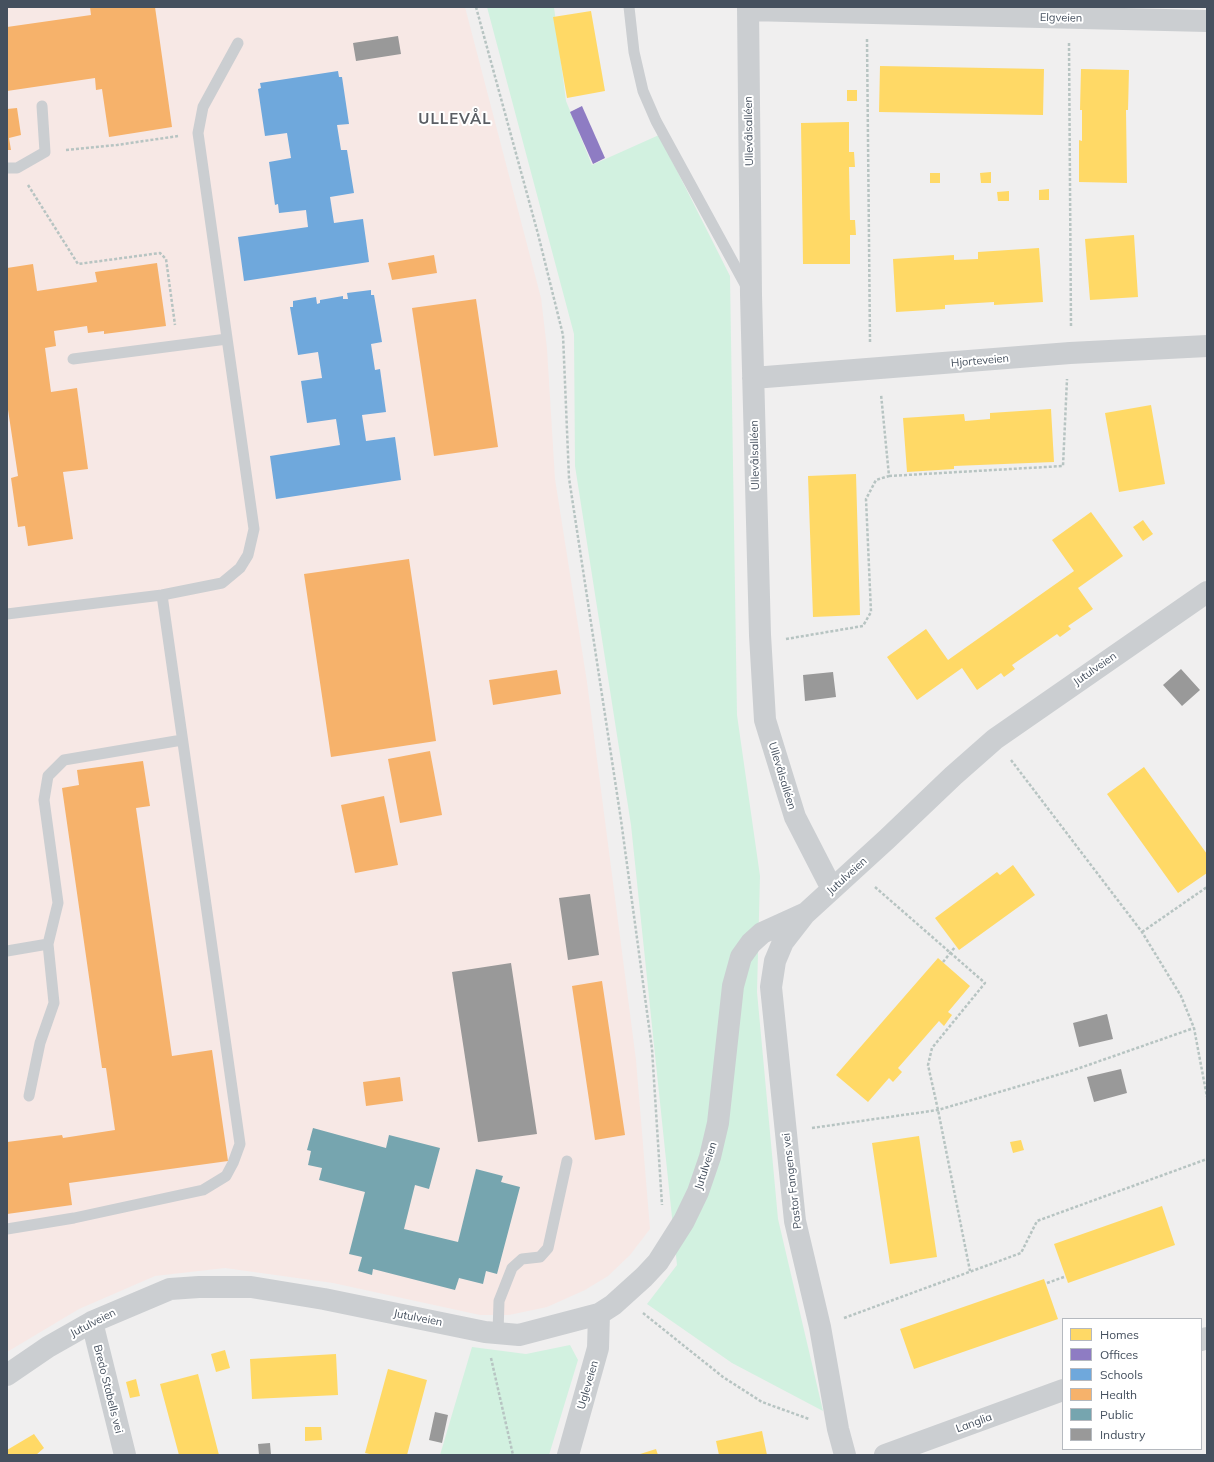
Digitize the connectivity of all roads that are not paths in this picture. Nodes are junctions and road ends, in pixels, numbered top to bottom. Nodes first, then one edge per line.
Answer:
1 (629, 7) edge
2 (748, 9) edge
3 (1207, 21) edge
4 (238, 43) dead end
5 (42, 106) dead end
6 (12, 168) edge
7 (751, 295) junction
8 (227, 339) junction
9 (1207, 346) edge
10 (72, 359) dead end
11 (753, 378) junction
12 (1207, 592) edge
13 (162, 595) junction
14 (7, 614) edge
15 (182, 740) junction
16 (832, 889) junction
17 (806, 913) junction
18 (48, 944) junction
19 (7, 950) edge
20 (29, 1096) dead end
21 (567, 1161) dead end
22 (7, 1229) edge
23 (599, 1314) junction
24 (92, 1322) junction
25 (492, 1332) junction
26 (7, 1375) edge
27 (1062, 1390) edge
28 (125, 1455) edge
29 (568, 1455) edge
30 (844, 1455) edge
31 (885, 1455) edge

1 - 7 lane
2 - 3 street, Elgveien
2 - 7 street, Ullevålsalléen
4 - 8 lane
5 - 6 lane
7 - 11 street, Ullevålsalléen
8 - 10 lane
8 - 13 lane
9 - 11 street, Hjorteveien
11 - 16 street, Ullevålsalléen
12 - 16 street, Jutulveien
13 - 14 lane
13 - 15 lane
15 - 18 lane
15 - 22 lane
16 - 17 street, Jutulveien
17 - 23 street, Jutulveien
17 - 30 street, Pastor Fangens vei
18 - 19 lane
18 - 20 lane
21 - 25 lane
23 - 25 street, Jutulveien
23 - 29 street, Ugleveien
24 - 25 street, Jutulveien
24 - 26 street, Jutulveien
24 - 28 street, Bredo Stabells vei
27 - 31 street, Langlia

